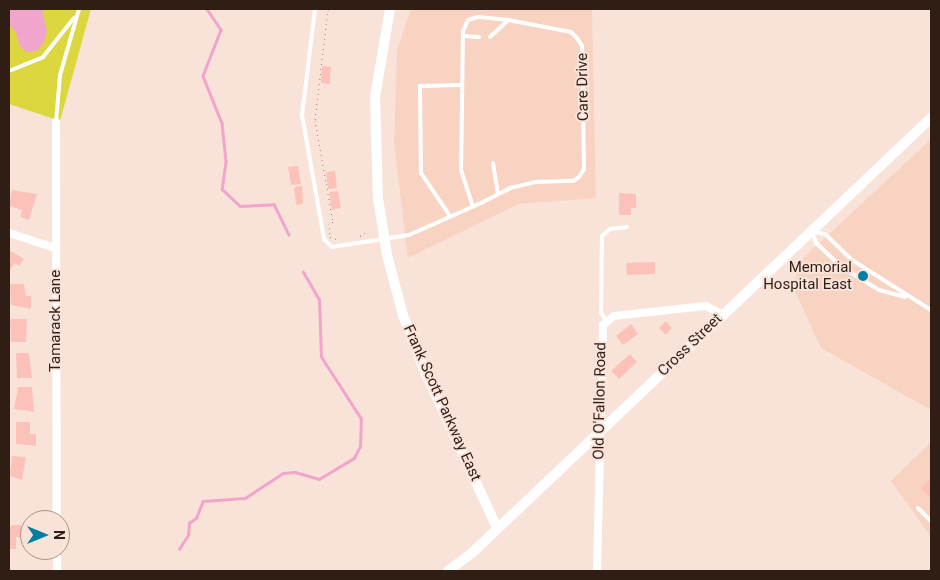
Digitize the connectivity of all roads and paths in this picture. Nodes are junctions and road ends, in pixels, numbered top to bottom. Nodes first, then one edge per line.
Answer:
1 (79, 9) edge
2 (315, 9) edge
3 (328, 9) edge
4 (390, 9) edge
5 (77, 14) junction
6 (508, 20) junction
7 (464, 36) junction
8 (479, 37) dead end
9 (490, 37) dead end
10 (9, 71) edge
11 (462, 85) junction
12 (931, 118) edge
13 (56, 122) joint
14 (493, 163) dead end
15 (498, 194) junction
16 (473, 206) junction
17 (450, 216) junction
18 (627, 227) dead end
19 (812, 231) junction
20 (9, 232) edge
21 (365, 233) dead end
22 (360, 236) dead end
23 (340, 240) dead end
24 (385, 240) junction
25 (55, 248) junction
26 (907, 298) junction
27 (931, 310) edge
28 (721, 314) junction
29 (607, 321) junction
30 (600, 431) junction
31 (918, 508) dead end
32 (57, 510) edge
33 (931, 521) edge
34 (498, 528) junction
35 (448, 571) edge
36 (597, 571) edge

1 - 5 lane
2 - 24 lane, Care Drive
3 - 23 path
4 - 24 main road, Frank Scott Parkway East
5 - 10 lane
5 - 13 lane
6 - 7 lane, Care Drive
6 - 9 lane
6 - 15 lane, Care Drive
7 - 8 lane
7 - 11 lane
11 - 16 lane
11 - 17 lane
12 - 19 main road, Cross Street
13 - 25 street, Tamarack Lane
14 - 15 lane
15 - 16 lane, Care Drive
16 - 17 lane, Care Drive
17 - 24 lane, Care Drive
18 - 29 lane
19 - 26 lane
19 - 26 lane
19 - 28 main road, Cross Street
20 - 25 street
21 - 22 path
24 - 34 main road, Frank Scott Parkway East
25 - 32 street, Tamarack Lane
26 - 27 lane
28 - 29 street, Old O'Fallon Road
28 - 30 main road, Cross Street
29 - 30 street, Old O'Fallon Road
30 - 34 main road, Cross Street
30 - 36 street, Old O'Fallon Road
31 - 33 lane
34 - 35 main road, Cross Street

